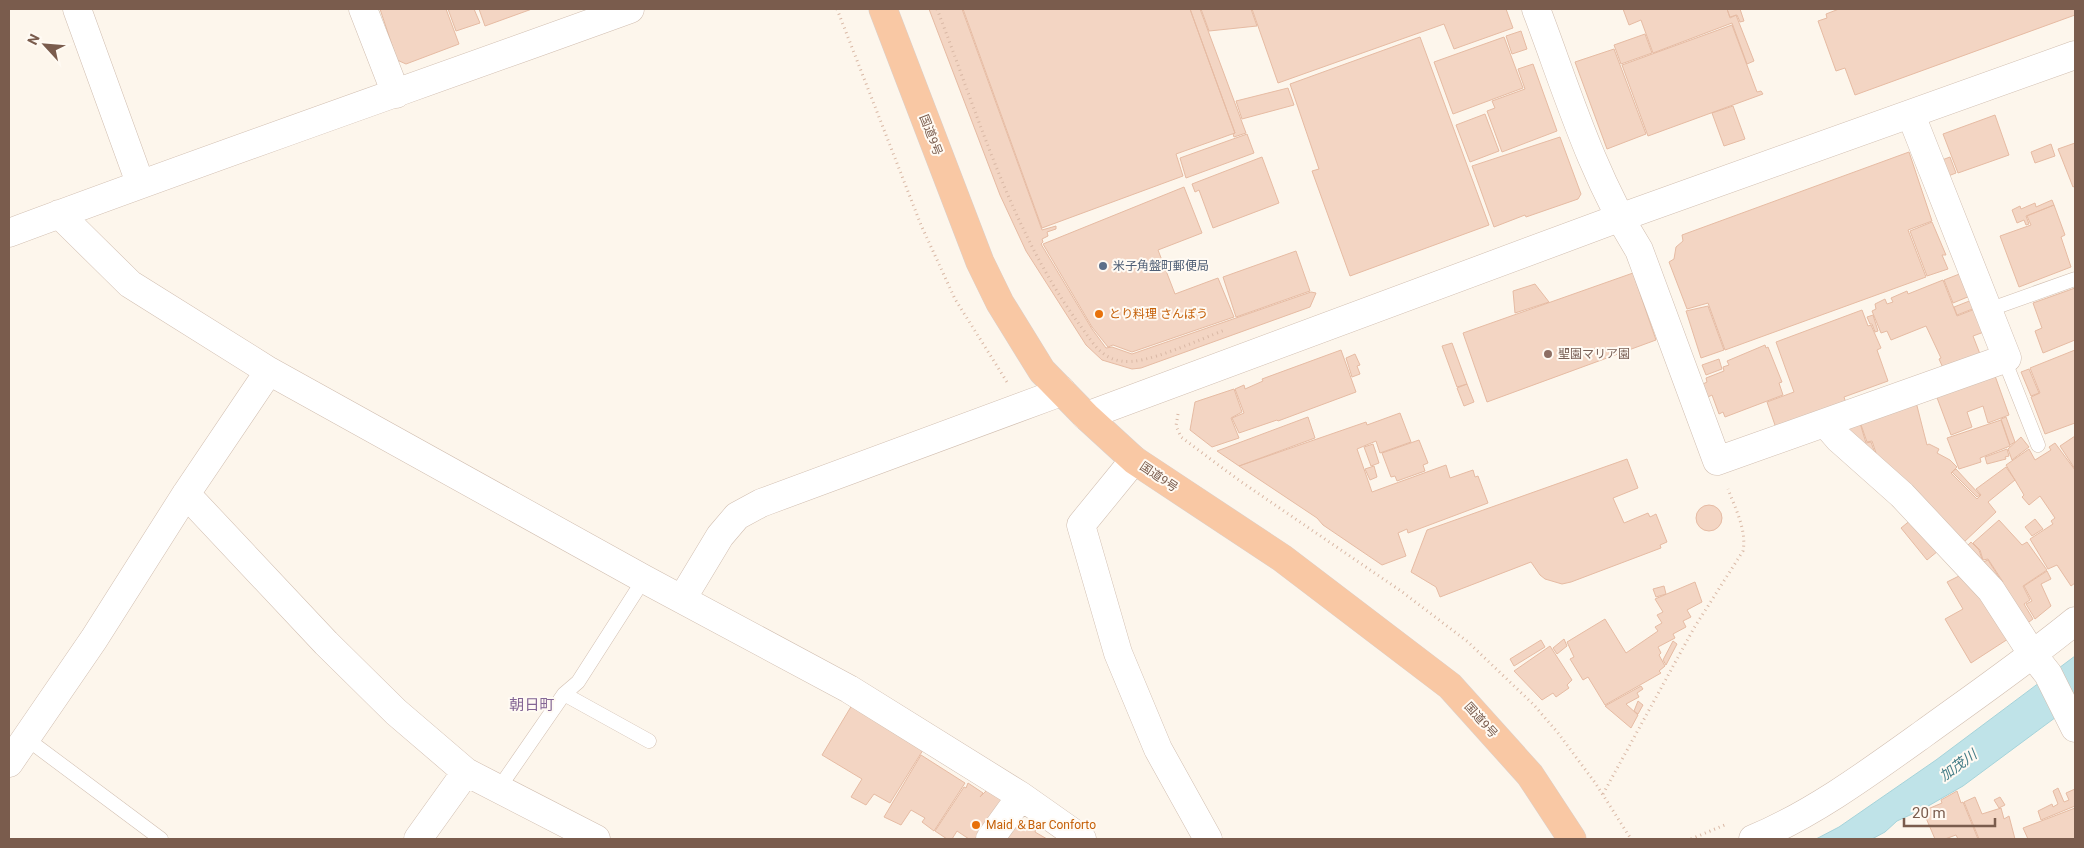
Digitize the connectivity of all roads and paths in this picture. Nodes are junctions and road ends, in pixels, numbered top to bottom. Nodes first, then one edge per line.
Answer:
1 (77, 9) edge
2 (363, 9) edge
3 (630, 9) edge
4 (837, 9) edge
5 (883, 9) edge
6 (938, 9) edge
7 (1536, 9) edge
8 (2075, 55) edge
9 (396, 94) junction
10 (1911, 115) junction
11 (140, 184) junction
12 (59, 214) junction
13 (1619, 218) junction
14 (9, 233) edge
15 (2075, 279) edge
16 (1988, 310) junction
17 (1233, 327) dead end
18 (2004, 359) junction
19 (269, 370) junction
20 (1010, 386) dead end
21 (1061, 390) junction
22 (1180, 406) dead end
23 (1086, 416) junction
24 (1826, 424) junction
25 (2038, 445) dead end
26 (1134, 460) junction
27 (1717, 461) junction
28 (186, 494) junction
29 (644, 579) junction
30 (682, 599) junction
31 (2075, 621) edge
32 (2040, 665) junction
33 (564, 694) junction
34 (2071, 720) edge
35 (27, 739) junction
36 (649, 741) dead end
37 (9, 763) edge
38 (466, 772) junction
39 (499, 788) junction
40 (1602, 795) junction
41 (1021, 796) junction
42 (161, 839) edge
43 (418, 839) edge
44 (596, 839) edge
45 (990, 839) edge
46 (1082, 839) edge
47 (1208, 839) edge
48 (1572, 839) edge
49 (1630, 839) edge
50 (1753, 839) edge

1 - 11 street
2 - 9 street
3 - 9 street
4 - 20 path
5 - 21 highway, 国道9号
6 - 17 path
7 - 13 street
8 - 10 street
9 - 11 street
10 - 13 street
10 - 16 street
11 - 12 street
12 - 14 street
12 - 19 street
13 - 23 street
13 - 27 street
15 - 16 lane
16 - 18 street
18 - 24 street
18 - 25 lane
19 - 28 street
19 - 29 street
21 - 23 highway, 国道9号
21 - 30 street
22 - 40 path
23 - 26 highway, 国道9号
24 - 27 street
24 - 32 street
26 - 47 street
26 - 48 highway, 国道9号
27 - 40 path
28 - 35 street
28 - 38 street
29 - 30 street
29 - 33 lane
30 - 41 street
31 - 32 street
32 - 34 street
32 - 50 street
33 - 36 lane
33 - 39 lane
35 - 37 street
35 - 42 lane
38 - 39 street
38 - 43 street
39 - 44 street
40 - 49 path
41 - 45 street
41 - 46 street

